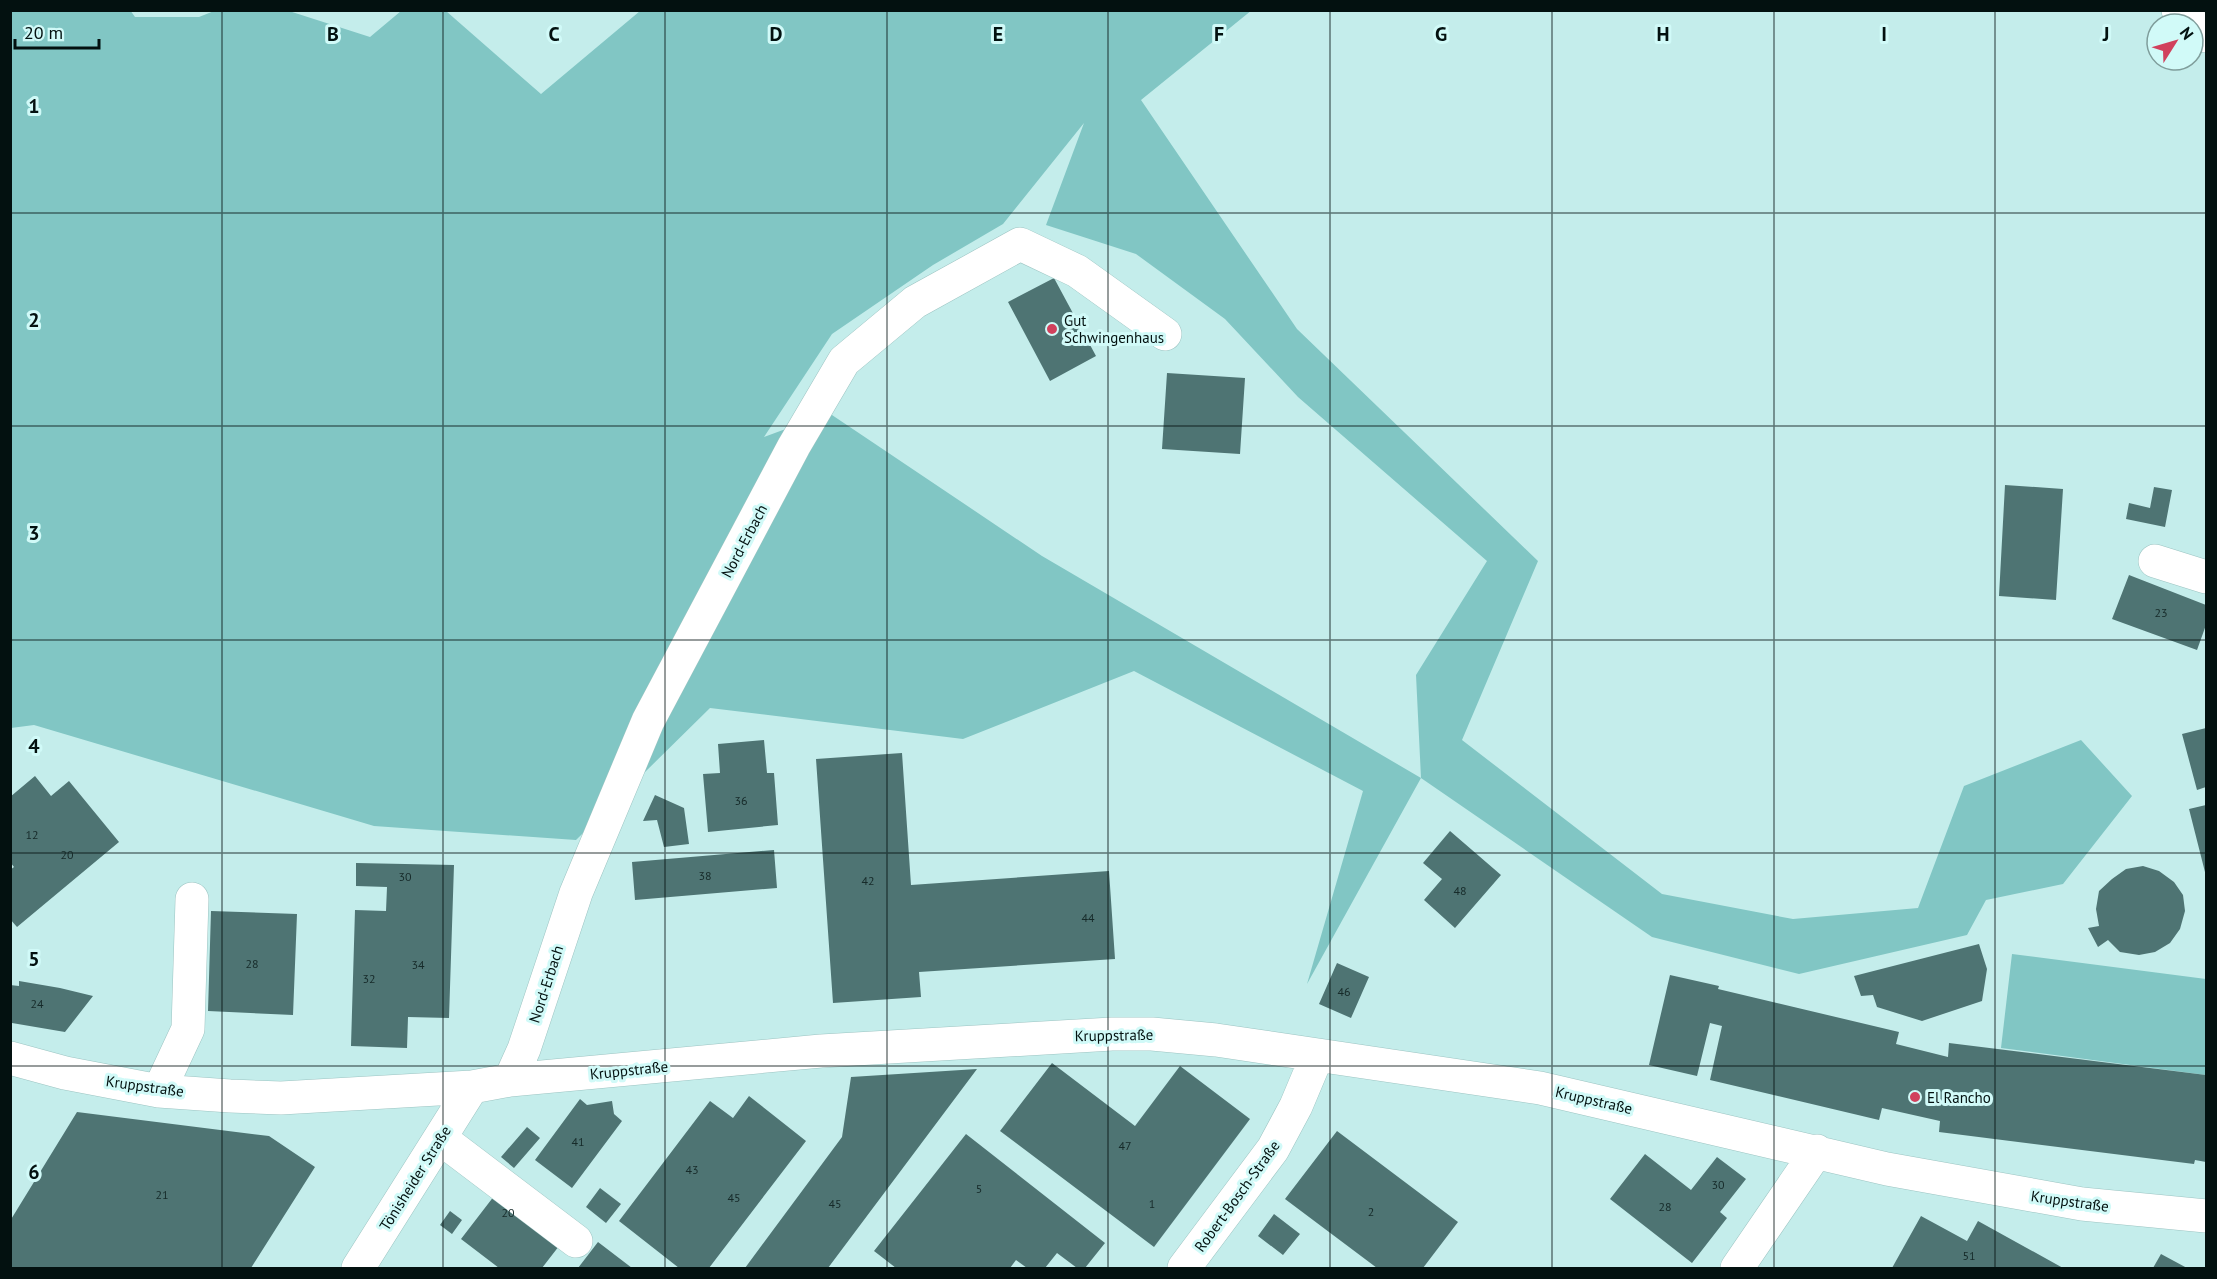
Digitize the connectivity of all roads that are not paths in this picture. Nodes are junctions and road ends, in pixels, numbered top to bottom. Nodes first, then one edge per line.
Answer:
1 (2178, 10) edge
2 (2206, 36) edge
3 (1165, 334) dead end
4 (2155, 561) dead end
5 (2206, 577) edge
6 (192, 899) dead end
7 (1317, 1056) junction
8 (10, 1058) edge
9 (510, 1080) junction
10 (472, 1087) junction
11 (159, 1091) junction
12 (440, 1138) junction
13 (1817, 1151) junction
14 (2206, 1216) edge
15 (576, 1241) dead end
16 (358, 1269) edge
17 (1184, 1269) edge
18 (1737, 1269) edge

1 - 2 street
3 - 9 street, Nord-Erbach
4 - 5 street
6 - 11 street
7 - 9 street, Kruppstraße
7 - 13 street, Kruppstraße
7 - 17 street, Robert-Bosch-Straße
8 - 11 street, Kruppstraße
9 - 10 street, Kruppstraße
10 - 11 street, Kruppstraße
10 - 12 street, Tönisheider Straße
12 - 15 street
12 - 16 street, Tönisheider Straße
13 - 14 street, Kruppstraße
13 - 18 street

